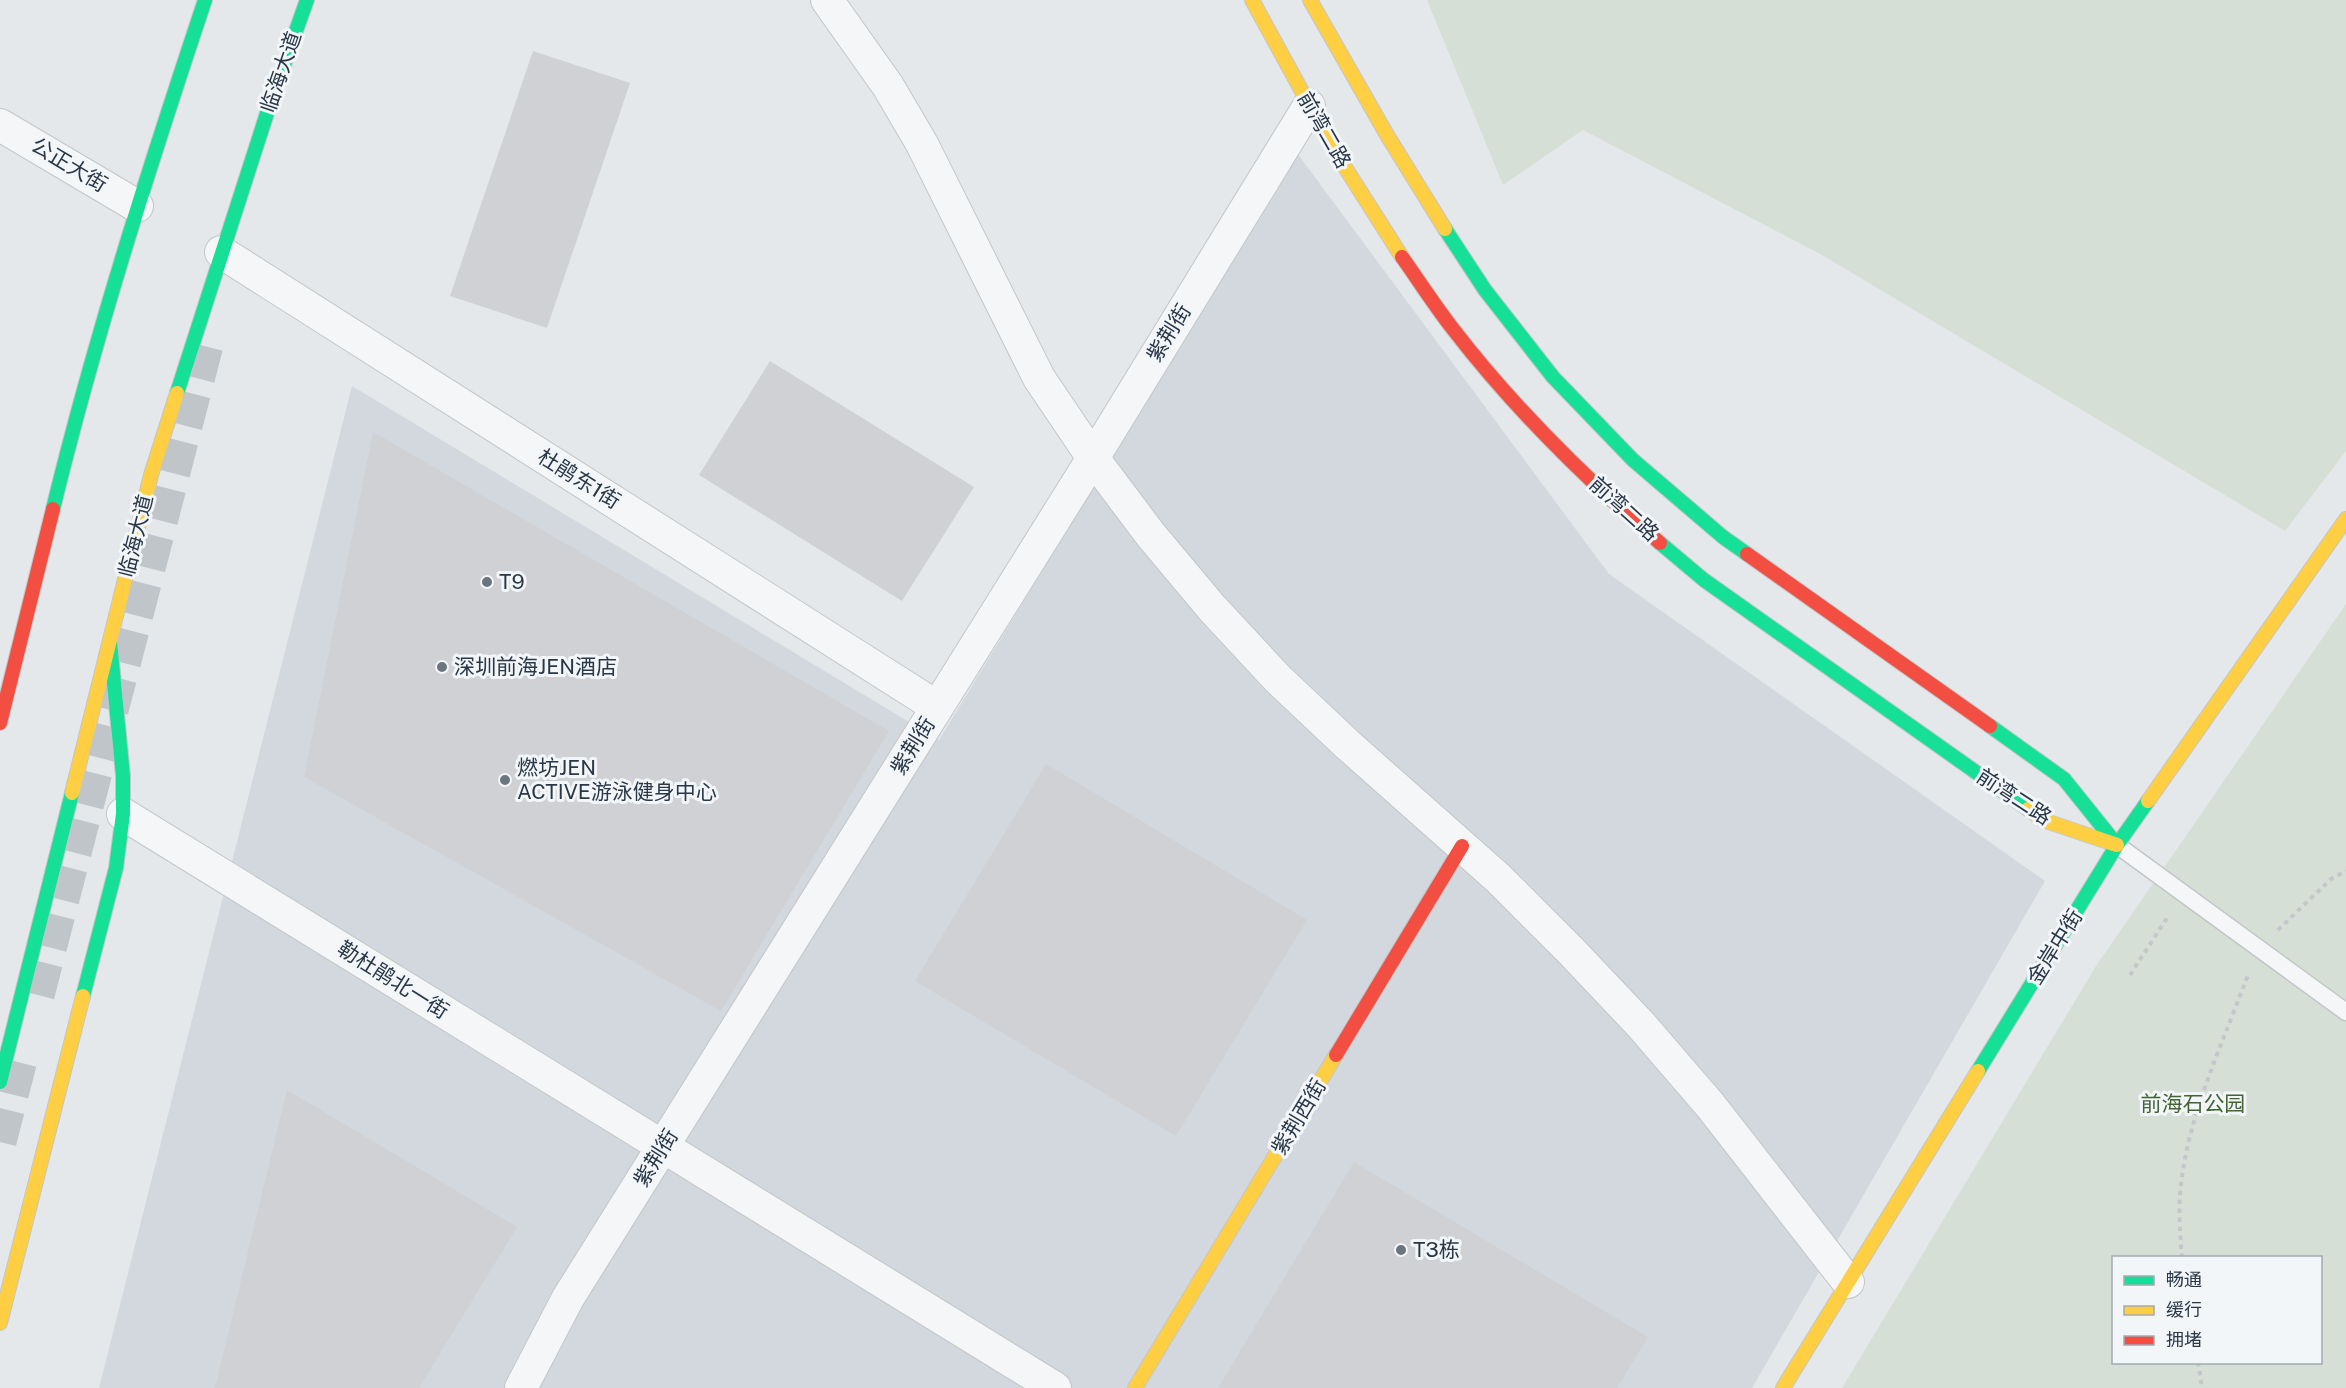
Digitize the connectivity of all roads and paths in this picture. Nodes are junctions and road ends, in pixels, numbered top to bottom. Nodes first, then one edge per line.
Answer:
1 (205, 0) edge
2 (307, 0) edge
3 (827, 0) edge
4 (1252, 0) edge
5 (1310, 0) edge
6 (1309, 106) junction
7 (0, 125) edge
8 (137, 206) junction
9 (221, 252) junction
10 (1093, 458) junction
11 (2346, 519) edge
12 (110, 642) junction
13 (937, 707) junction
14 (0, 723) edge
15 (123, 814) junction
16 (1462, 846) junction
17 (2117, 846) junction
18 (2346, 871) edge
19 (2183, 894) junction
20 (2259, 950) junction
21 (2130, 975) dead end
22 (2346, 1012) edge
23 (0, 1082) edge
24 (663, 1146) junction
25 (2182, 1256) edge
26 (1848, 1282) junction
27 (0, 1323) edge
28 (2198, 1364) edge
29 (521, 1388) edge
30 (1055, 1388) edge
31 (1135, 1388) edge
32 (1783, 1388) edge
33 (2202, 1388) edge

1 - 8 street
2 - 9 street, 临海大道
3 - 10 street
4 - 6 street, 前湾二路
5 - 17 street, 前湾二路
6 - 10 street, 紫荆街
6 - 17 street, 前湾二路
7 - 8 street, 公正大街
8 - 14 street
9 - 12 street, 临海大道
9 - 13 street, 杜鹃东1街
10 - 13 street, 紫荆街
10 - 16 street
11 - 17 street, 金岸中街
12 - 15 street
12 - 23 street, 临海大道
13 - 24 street, 紫荆街
15 - 24 street, 勒杜鹃北一街
15 - 27 street
16 - 26 street
16 - 31 street, 紫荆西街
17 - 19 lane
17 - 26 street, 金岸中街
18 - 20 path
19 - 20 lane
19 - 21 path
20 - 22 lane
20 - 25 path
24 - 29 street, 紫荆街
24 - 30 street, 勒杜鹃北一街
26 - 32 street, 金岸中街
28 - 33 path

